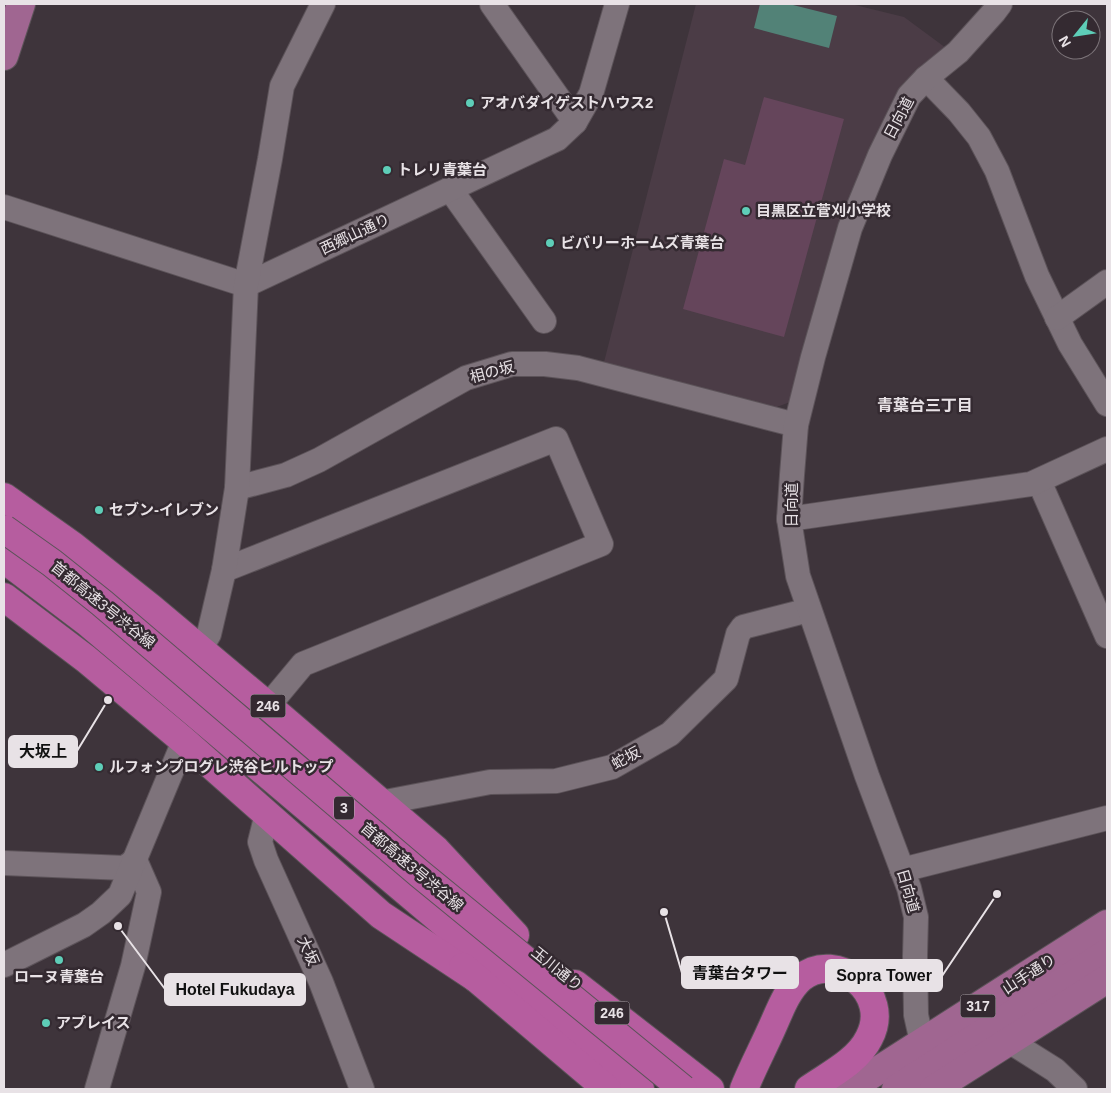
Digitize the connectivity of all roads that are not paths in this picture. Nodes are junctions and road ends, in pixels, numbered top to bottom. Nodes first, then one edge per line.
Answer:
1 (21, 4) edge
2 (323, 4) edge
3 (492, 4) edge
4 (617, 4) edge
5 (1000, 4) edge
6 (4, 56) edge
7 (926, 78) junction
8 (575, 122) junction
9 (450, 189) junction
10 (4, 207) edge
11 (1107, 282) edge
12 (246, 285) junction
13 (1057, 318) junction
14 (544, 321) dead end
15 (1107, 404) edge
16 (796, 425) junction
17 (1107, 450) edge
18 (1039, 480) junction
19 (237, 488) junction
20 (4, 498) edge
21 (789, 519) junction
22 (4, 529) edge
23 (4, 559) edge
24 (224, 570) junction
25 (4, 597) edge
26 (810, 610) junction
27 (1107, 636) edge
28 (200, 650) junction
29 (268, 706) junction
30 (184, 741) junction
31 (380, 803) junction
32 (267, 814) junction
33 (1107, 818) edge
34 (135, 860) junction
35 (431, 862) dead end
36 (4, 863) edge
37 (902, 870) junction
38 (389, 906) dead end
39 (1107, 924) edge
40 (515, 935) junction
41 (1107, 953) edge
42 (4, 965) edge
43 (476, 978) junction
44 (1107, 979) edge
45 (517, 987) junction
46 (1009, 1041) junction
47 (922, 1042) junction
48 (98, 1089) edge
49 (362, 1089) edge
50 (606, 1089) edge
51 (625, 1089) edge
52 (640, 1089) edge
53 (683, 1089) edge
54 (710, 1089) edge
55 (744, 1089) edge
56 (809, 1089) edge
57 (850, 1089) edge
58 (896, 1089) edge
59 (934, 1089) edge
60 (1075, 1089) edge

1 - 6 main road
2 - 12 street
3 - 8 street
4 - 8 street, 西郷山通り
5 - 7 street, 日向道
7 - 13 street
7 - 16 street, 日向道
8 - 9 street, 西郷山通り
9 - 12 street, 西郷山通り
9 - 14 street
10 - 12 street
11 - 13 street
12 - 19 street
13 - 15 street
16 - 19 street, 相の坂
16 - 21 street, 日向道
17 - 18 street
18 - 21 street
18 - 27 street
19 - 24 street
20 - 28 highway, 246
21 - 26 street, 日向道
22 - 53 highway, 首都高速3号渋谷線 / 3, bridge
23 - 45 highway, 首都高速3号渋谷線 / 3
24 - 28 street
24 - 29 street
25 - 30 highway
26 - 31 street, 蛇坂
26 - 37 street, 日向道
28 - 29 highway, 246
29 - 31 highway, 246
30 - 32 highway
30 - 34 street
31 - 40 highway, 246
32 - 43 highway
32 - 49 street, 大坂
33 - 37 street
34 - 36 street
34 - 42 street
34 - 48 street
35 - 40 highway, 玉川通り / 246
37 - 47 street, 日向道
38 - 43 highway
39 - 47 main road, 山手通り / 317
40 - 54 highway, 玉川通り / 246
41 - 58 main road, 317
43 - 50 highway
44 - 46 main road
45 - 51 highway
45 - 52 highway, 首都高速3号渋谷線 / 3
46 - 59 main road
46 - 60 street
47 - 57 main road, 山手通り / 317
55 - 56 highway

